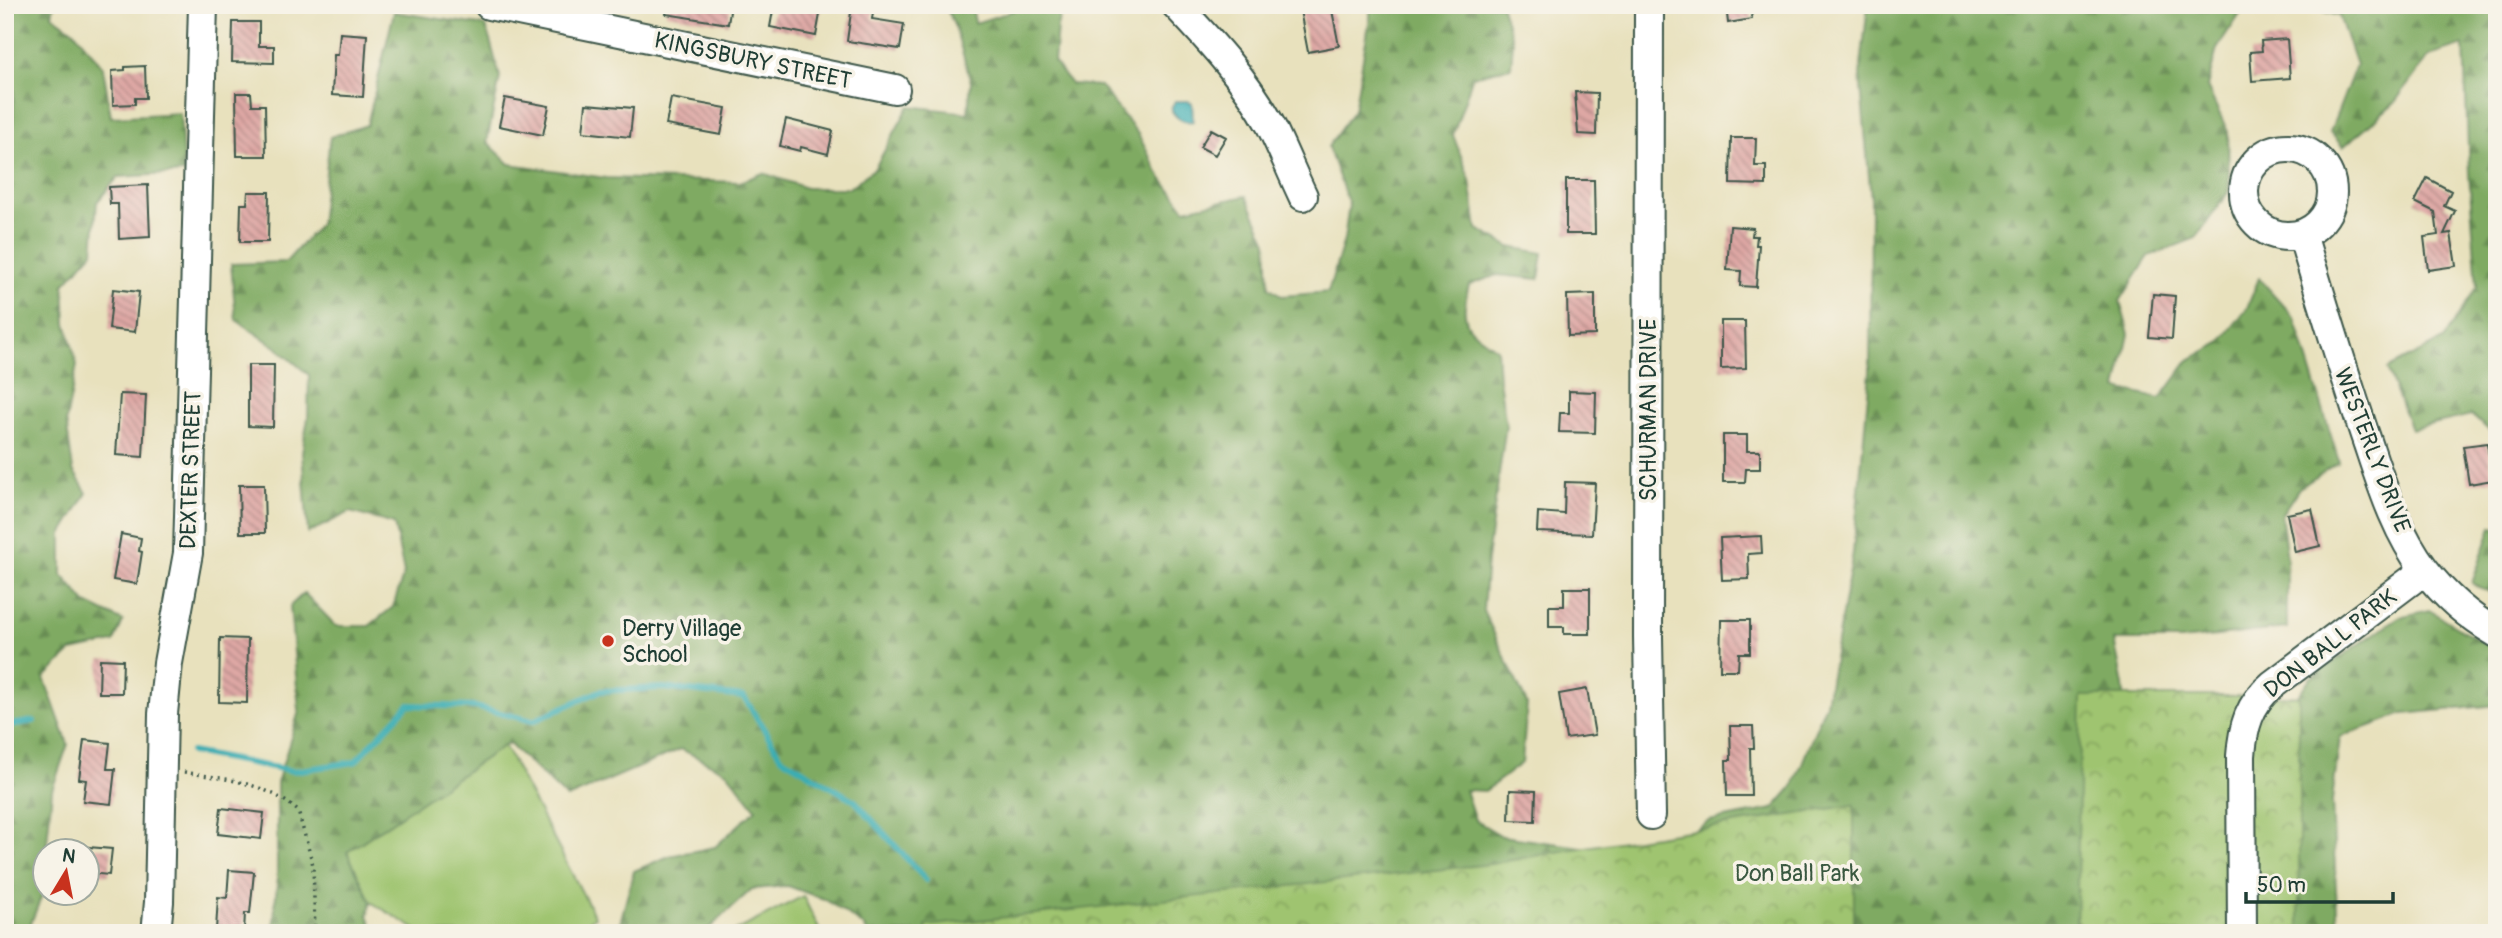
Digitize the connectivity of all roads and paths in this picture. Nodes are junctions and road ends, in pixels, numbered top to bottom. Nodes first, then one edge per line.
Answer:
1 (203, 5) edge
2 (489, 5) edge
3 (1177, 5) edge
4 (1649, 5) edge
5 (895, 89) dead end
6 (1303, 195) dead end
7 (2302, 234) dead end
8 (2425, 570) junction
9 (2497, 633) edge
10 (163, 768) junction
11 (1651, 816) dead end
12 (156, 933) edge
13 (315, 933) edge
14 (2242, 933) edge

1 - 10 street, DEXTER STREET
2 - 5 street, KINGSBURY STREET
3 - 6 street
4 - 11 street, SCHURMAN DRIVE
7 - 8 street, WESTERLY DRIVE
8 - 9 street, WESTERLY DRIVE
8 - 14 street, DON BALL PARK
10 - 12 street, DEXTER STREET
10 - 13 path

